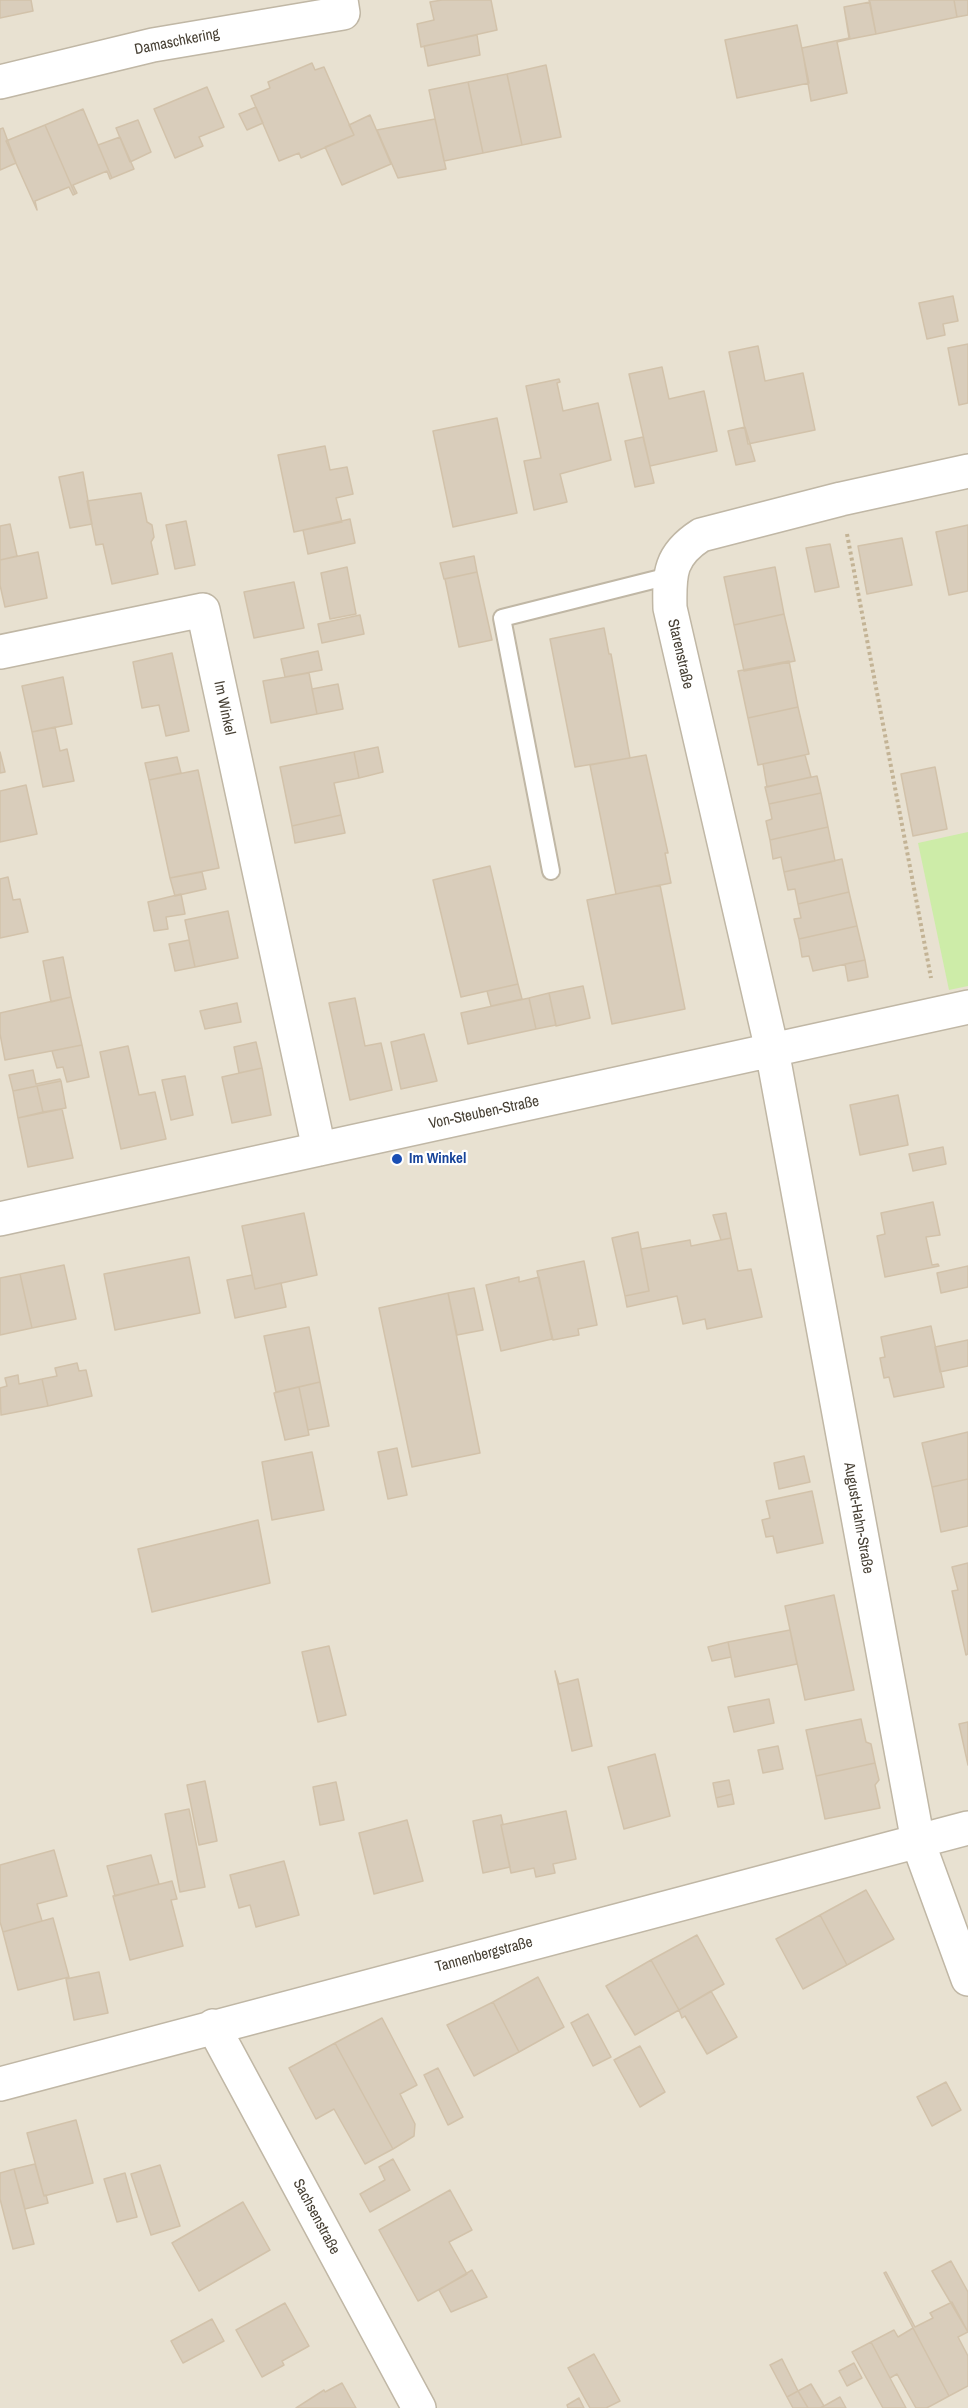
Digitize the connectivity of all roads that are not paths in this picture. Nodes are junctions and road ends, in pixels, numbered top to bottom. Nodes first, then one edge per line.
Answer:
1 (341, 0) edge
2 (0, 82) edge
3 (968, 471) edge
4 (669, 576) junction
5 (0, 652) edge
6 (551, 871) dead end
7 (953, 1011) edge
8 (772, 1050) junction
9 (319, 1149) junction
10 (0, 1219) edge
11 (968, 1828) edge
12 (918, 1842) junction
13 (968, 1979) edge
14 (213, 2026) junction
15 (0, 2084) edge
16 (419, 2408) edge

1 - 2 street, Damaschkering
3 - 4 street, Starenstraße
4 - 6 lane
4 - 8 street, Starenstraße
5 - 9 street, Im Winkel
7 - 8 street, Von-Steuben-Straße
8 - 9 street, Von-Steuben-Straße
8 - 12 street, August-Hahn-Straße
9 - 10 street, Von-Steuben-Straße
11 - 12 street, Tannenbergstraße
12 - 13 street, August-Hahn-Straße
12 - 14 street, Tannenbergstraße
14 - 15 street, Tannenbergstraße
14 - 16 street, Sachsenstraße

